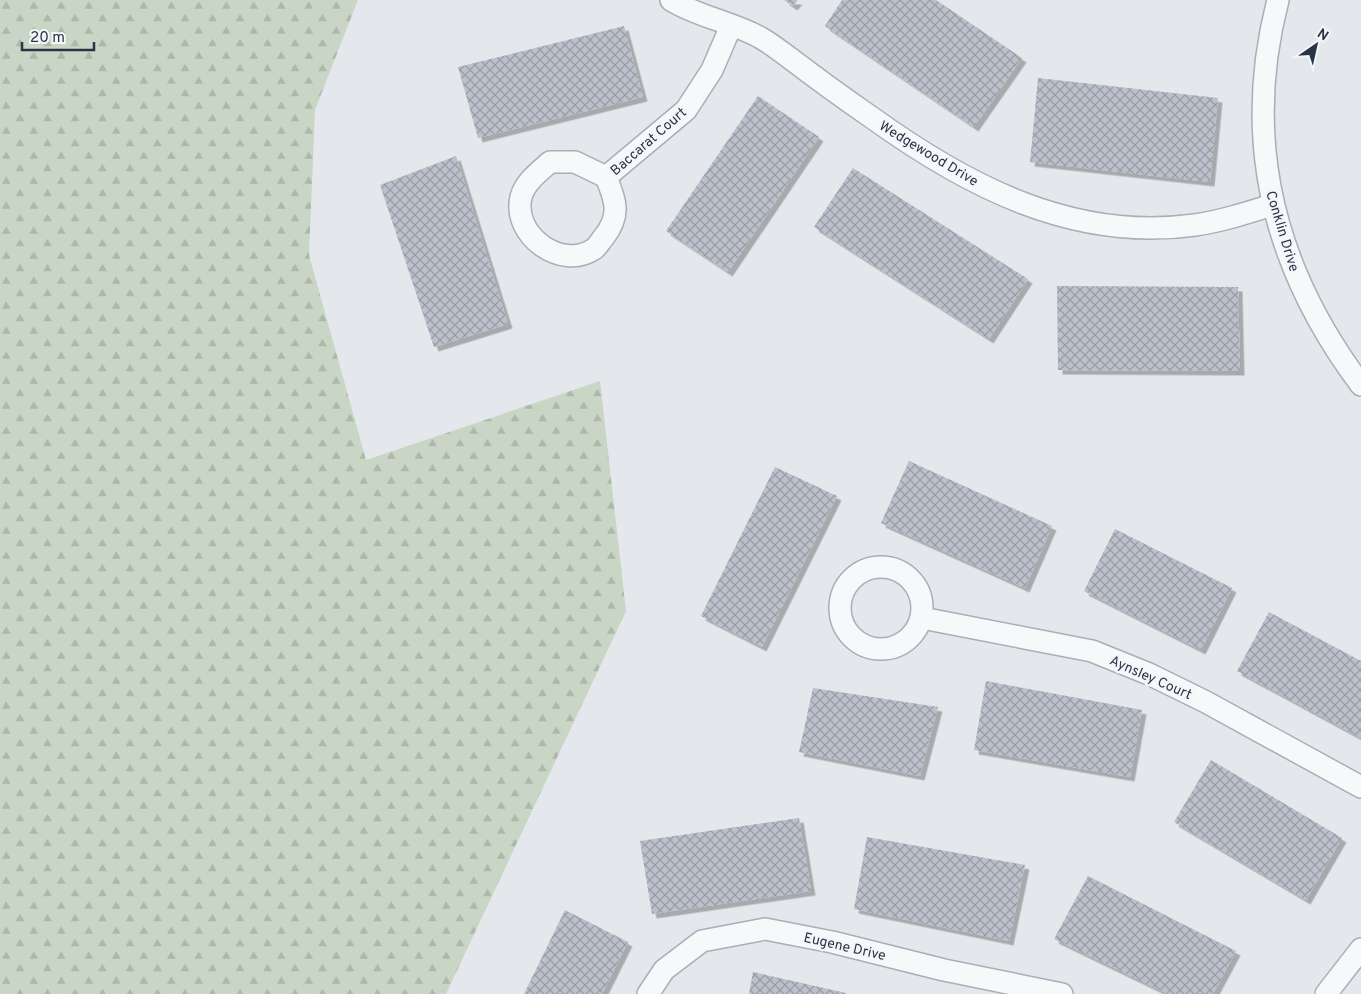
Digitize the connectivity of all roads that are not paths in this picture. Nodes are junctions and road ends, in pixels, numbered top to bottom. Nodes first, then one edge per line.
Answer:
1 (670, 0) edge
2 (1278, 0) edge
3 (731, 26) junction
4 (606, 177) junction
5 (1272, 205) junction
6 (1361, 385) edge
7 (922, 618) dead end
8 (1361, 787) edge
9 (1361, 949) edge
10 (648, 994) edge
11 (1062, 994) edge
12 (1326, 994) edge

1 - 3 street, Wedgewood Drive
2 - 5 street, Conklin Drive
3 - 4 street, Baccarat Court
3 - 5 street, Wedgewood Drive
4 - 4 street, Baccarat Court
5 - 6 street, Conklin Drive
7 - 8 street, Aynsley Court
9 - 12 street
10 - 11 street, Eugene Drive

